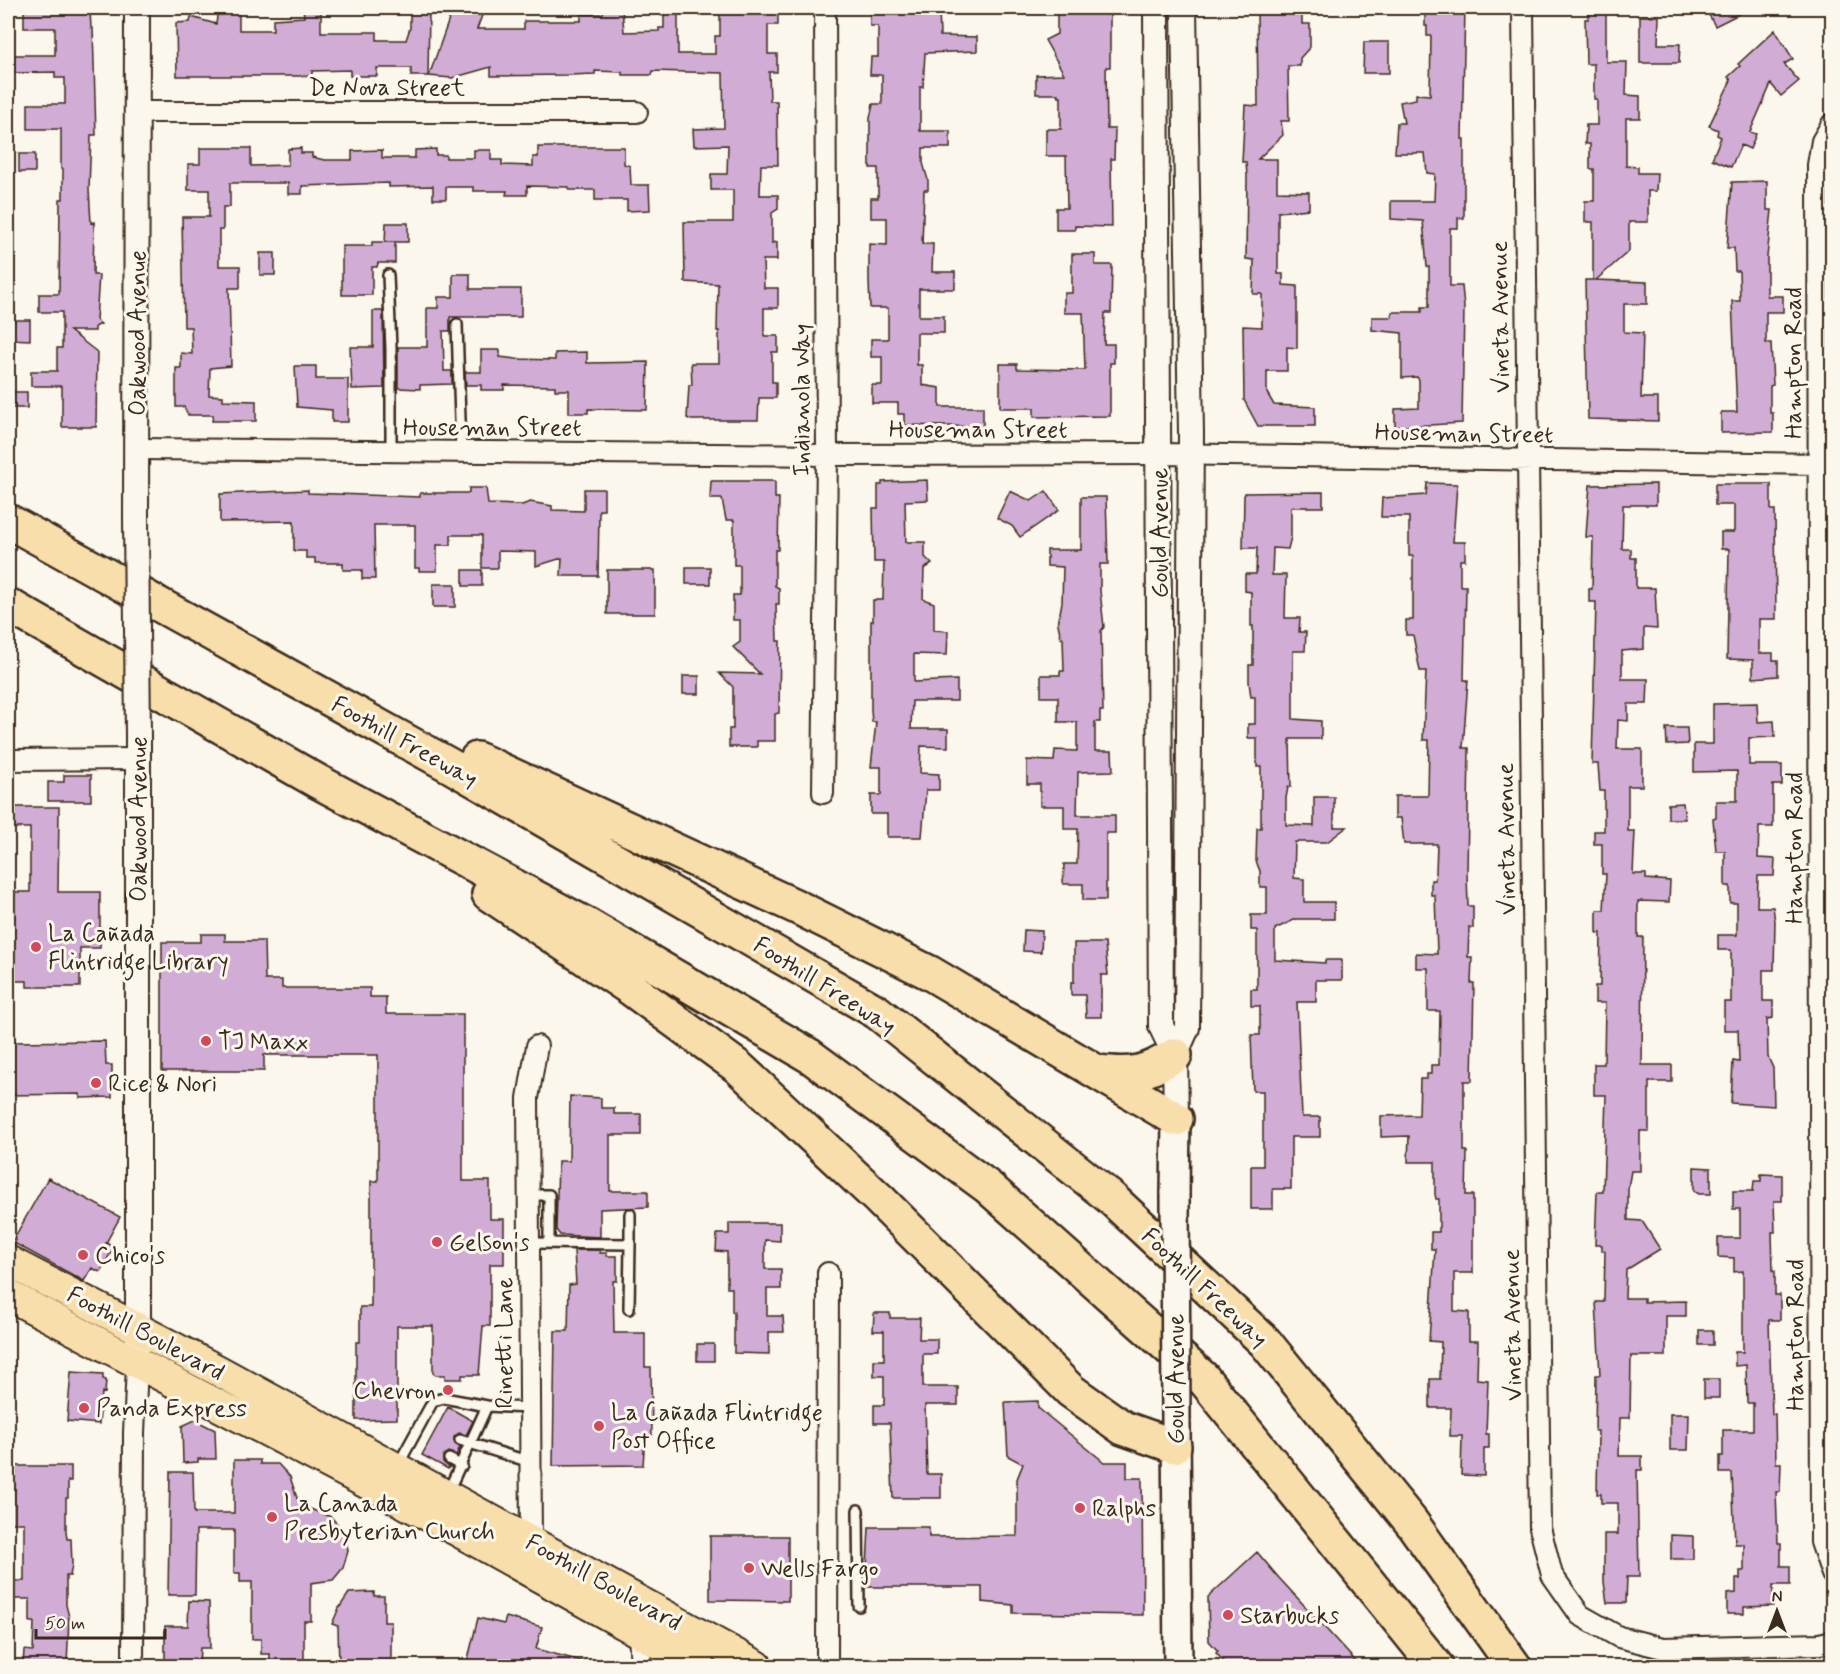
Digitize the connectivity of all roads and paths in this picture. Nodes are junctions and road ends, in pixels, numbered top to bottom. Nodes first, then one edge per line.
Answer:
1 (137, 8) edge
2 (825, 8) edge
3 (1156, 8) edge
4 (1184, 8) edge
5 (1522, 8) edge
6 (137, 112) junction
7 (637, 112) dead end
8 (1833, 124) edge
9 (388, 275) dead end
10 (457, 324) dead end
11 (137, 449) junction
12 (391, 451) junction
13 (461, 452) junction
14 (1159, 454) junction
15 (827, 455) junction
16 (1191, 455) junction
17 (1527, 460) junction
18 (1819, 464) junction
19 (8, 520) edge
20 (8, 605) edge
21 (209, 633) junction
22 (138, 748) junction
23 (8, 760) edge
24 (317, 781) junction
25 (824, 793) dead end
26 (537, 1046) dead end
27 (1175, 1055) junction
28 (1093, 1071) junction
29 (1176, 1119) junction
30 (528, 1195) junction
31 (630, 1214) dead end
32 (529, 1243) junction
33 (549, 1243) junction
34 (630, 1244) junction
35 (8, 1261) edge
36 (828, 1273) dead end
37 (8, 1295) edge
38 (630, 1309) dead end
39 (138, 1330) junction
40 (1826, 1363) edge
41 (137, 1364) junction
42 (487, 1406) junction
43 (530, 1408) junction
44 (423, 1419) junction
45 (433, 1425) dead end
46 (1175, 1433) junction
47 (412, 1438) junction
48 (460, 1440) dead end
49 (422, 1444) dead end
50 (471, 1445) junction
51 (449, 1459) dead end
52 (530, 1462) junction
53 (462, 1466) junction
54 (396, 1467) junction
55 (447, 1495) junction
56 (858, 1510) dead end
57 (527, 1555) junction
58 (1833, 1574) edge
59 (646, 1605) junction
60 (859, 1606) dead end
61 (639, 1634) junction
62 (1833, 1641) edge
63 (133, 1666) edge
64 (641, 1666) edge
65 (699, 1666) edge
66 (757, 1666) edge
67 (827, 1666) edge
68 (1178, 1666) edge
69 (1436, 1666) edge
70 (1514, 1666) edge

1 - 6 street, Oakwood Avenue
2 - 15 street, Indianola Way
3 - 14 street, Gould Avenue
4 - 16 street, Gould Avenue
5 - 17 street, Vineta Avenue
6 - 7 street, De Nova Street
6 - 11 street, Oakwood Avenue
8 - 18 street, Hampton Road
9 - 12 lane
10 - 13 lane
11 - 12 street, Houseman Street
11 - 22 street, Oakwood Avenue, bridge
12 - 13 street, Houseman Street
13 - 15 street, Houseman Street
14 - 15 street, Houseman Street
14 - 16 street, Houseman Street
14 - 27 street, Gould Avenue
15 - 25 street, Indianola Way
16 - 17 street, Houseman Street
16 - 27 street, Gould Avenue
17 - 18 street, Houseman Street
17 - 62 street, Vineta Avenue
18 - 40 street, Hampton Road
19 - 21 highway, Foothill Freeway
20 - 24 highway
21 - 28 highway
21 - 70 highway, Foothill Freeway
22 - 23 street
22 - 39 street, Oakwood Avenue
24 - 46 highway
24 - 69 highway
26 - 30 street, Rinetti Lane
27 - 28 highway
27 - 29 street, Gould Avenue
28 - 29 highway
29 - 46 main road, Gould Avenue, bridge
30 - 32 street, Rinetti Lane
30 - 33 lane
31 - 34 lane
32 - 33 lane
32 - 43 street, Rinetti Lane
33 - 34 lane
34 - 38 lane
35 - 39 main road, Foothill Boulevard
36 - 67 street
37 - 41 main road, Foothill Boulevard
39 - 41 street, Oakwood Avenue
39 - 54 main road, Foothill Boulevard
40 - 58 street, Hampton Road
41 - 57 main road, Foothill Boulevard
41 - 63 street, Oakwood Avenue
42 - 43 lane
42 - 44 lane
42 - 50 lane
43 - 52 street, Rinetti Lane
44 - 45 lane
44 - 47 lane
46 - 68 main road, Gould Avenue
47 - 49 lane
47 - 54 lane
48 - 50 lane
50 - 52 lane
50 - 53 lane
51 - 53 lane
52 - 57 street, Rinetti Lane
53 - 55 lane
54 - 55 main road, Foothill Boulevard
55 - 57 main road, Foothill Boulevard
56 - 60 lane
57 - 59 main road, Foothill Boulevard
57 - 61 main road, Foothill Boulevard
59 - 61 street
59 - 66 main road, Foothill Boulevard
61 - 64 street
61 - 65 main road, Foothill Boulevard

